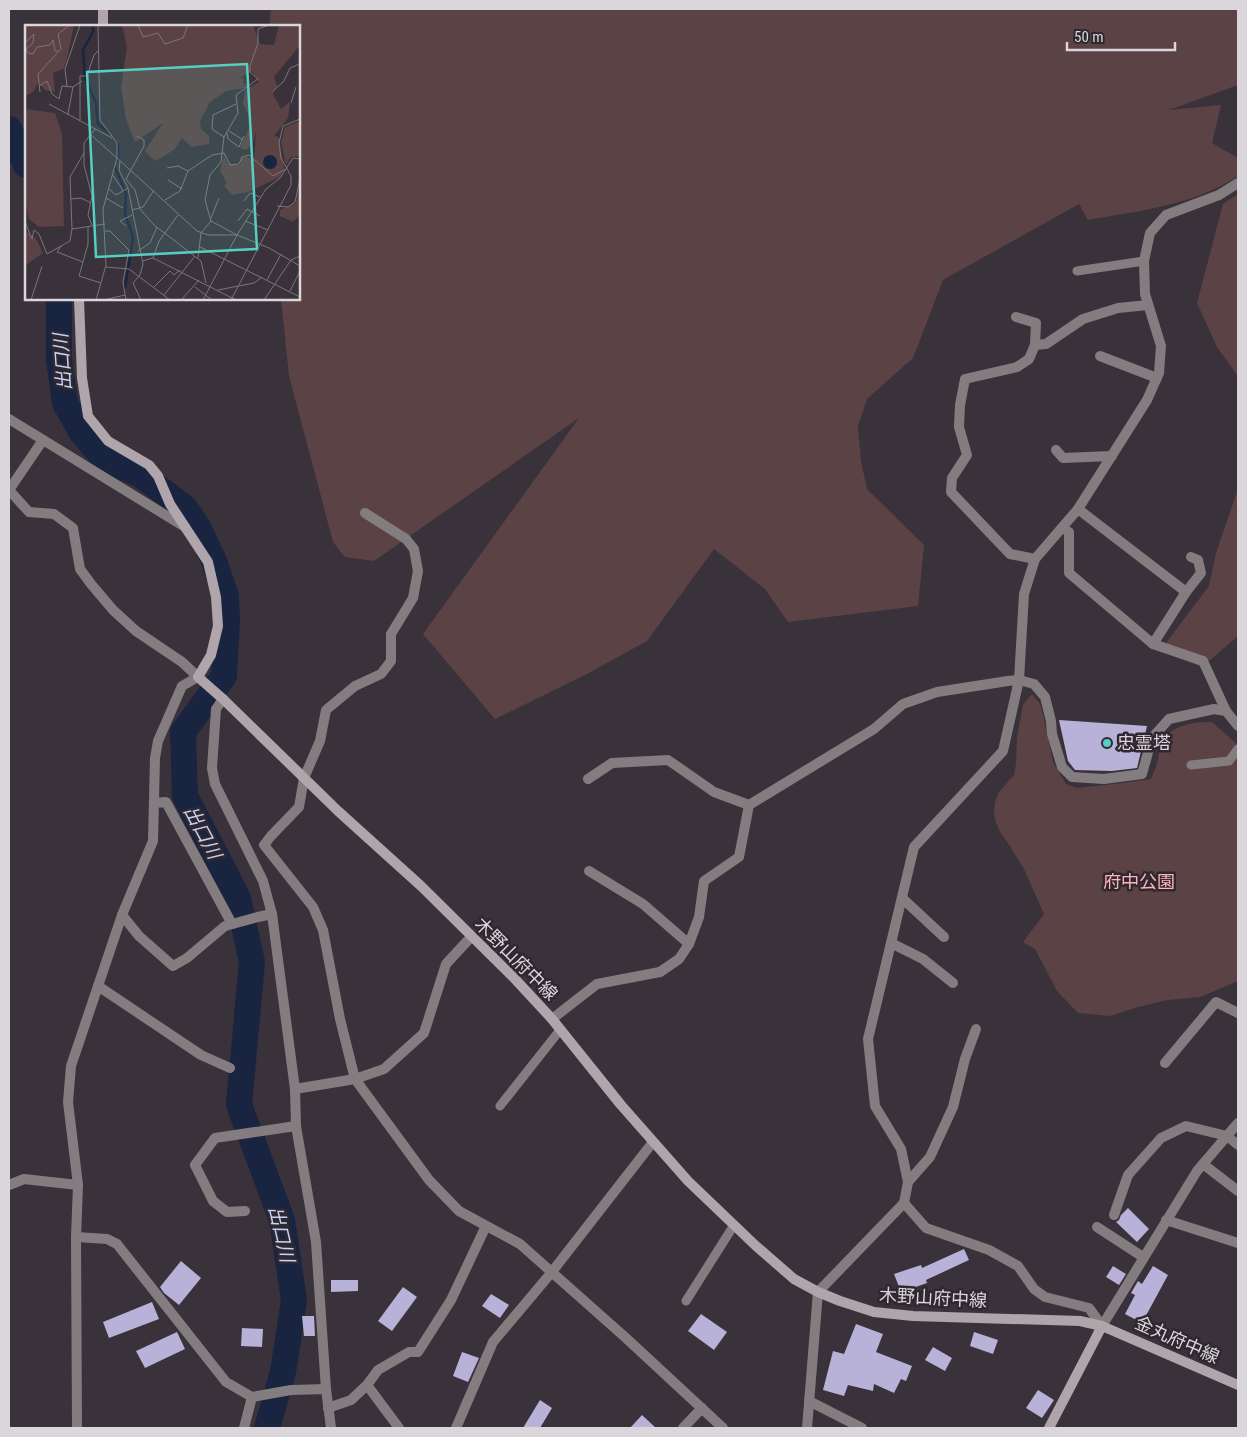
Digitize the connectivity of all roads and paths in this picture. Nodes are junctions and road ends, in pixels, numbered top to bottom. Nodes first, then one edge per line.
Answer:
1 (103, 9) edge
2 (102, 25) edge
3 (1238, 183) edge
4 (1144, 261) junction
5 (1077, 271) dead end
6 (79, 300) edge
7 (1148, 305) junction
8 (1016, 317) dead end
9 (1035, 345) junction
10 (1100, 356) dead end
11 (1157, 378) junction
12 (9, 419) edge
13 (43, 440) junction
14 (1056, 450) dead end
15 (1112, 456) junction
16 (9, 490) edge
17 (1078, 509) junction
18 (364, 513) dead end
19 (186, 528) junction
20 (1062, 528) junction
21 (1192, 557) dead end
22 (1035, 559) junction
23 (1186, 592) junction
24 (1153, 644) junction
25 (200, 679) junction
26 (1019, 680) junction
27 (223, 699) junction
28 (1226, 710) junction
29 (1238, 726) edge
30 (1238, 749) edge
31 (1191, 765) dead end
32 (304, 778) junction
33 (588, 779) dead end
34 (154, 803) junction
35 (749, 805) junction
36 (589, 871) dead end
37 (902, 898) junction
38 (272, 914) junction
39 (122, 915) junction
40 (232, 924) junction
41 (472, 936) junction
42 (944, 937) dead end
43 (891, 943) junction
44 (690, 944) junction
45 (953, 983) dead end
46 (98, 986) junction
47 (1238, 1013) edge
48 (552, 1019) junction
49 (976, 1029) dead end
50 (560, 1030) junction
51 (1165, 1063) dead end
52 (230, 1068) dead end
53 (355, 1079) junction
54 (295, 1089) junction
55 (500, 1106) dead end
56 (1238, 1123) edge
57 (296, 1126) junction
58 (1227, 1136) junction
59 (653, 1142) junction
60 (1238, 1145) edge
61 (1203, 1164) junction
62 (908, 1182) junction
63 (9, 1185) edge
64 (78, 1185) junction
65 (1238, 1191) edge
66 (904, 1203) junction
67 (246, 1211) dead end
68 (1114, 1215) dead end
69 (1166, 1220) junction
70 (734, 1225) junction
71 (486, 1226) junction
72 (1098, 1227) dead end
73 (76, 1237) junction
74 (1238, 1243) edge
75 (1143, 1258) junction
76 (551, 1273) junction
77 (818, 1292) junction
78 (686, 1301) dead end
79 (1102, 1326) junction
80 (1238, 1384) edge
81 (367, 1385) junction
82 (326, 1389) junction
83 (252, 1397) junction
84 (809, 1401) junction
85 (328, 1408) junction
86 (702, 1408) junction
87 (77, 1428) edge
88 (244, 1428) edge
89 (331, 1428) edge
90 (399, 1428) edge
91 (456, 1428) edge
92 (683, 1428) edge
93 (723, 1428) edge
94 (807, 1428) edge
95 (862, 1428) edge
96 (1049, 1428) edge

1 - 2 main road
3 - 4 street
4 - 5 lane
4 - 7 street
6 - 19 main road
7 - 9 street
7 - 11 street
8 - 9 street
9 - 22 street
10 - 11 street
11 - 15 street
12 - 13 street
13 - 16 street
13 - 19 street
14 - 15 street
15 - 17 street
16 - 25 street
17 - 20 street
17 - 23 street
18 - 32 street
19 - 25 main road
20 - 22 street
20 - 24 street
21 - 23 street
22 - 26 street
23 - 24 street
24 - 28 street
25 - 27 main road, 木野山府中線
25 - 34 street
26 - 28 street
26 - 35 street
26 - 37 street
27 - 32 main road, 木野山府中線
27 - 38 street
28 - 29 street
30 - 31 lane
32 - 41 main road, 木野山府中線
32 - 53 street
33 - 35 street
34 - 39 street
34 - 40 street
35 - 44 street
36 - 44 street
37 - 42 street
37 - 43 street
38 - 40 street
38 - 54 street
39 - 40 street
39 - 46 street
41 - 48 main road, 木野山府中線
41 - 53 street
43 - 45 street
43 - 62 street
44 - 48 street
46 - 52 street
46 - 64 street
47 - 51 street
48 - 50 main road, 木野山府中線
49 - 62 street
50 - 55 lane
50 - 59 main road, 木野山府中線
53 - 54 street
53 - 71 street
54 - 57 street
56 - 58 street
57 - 67 street
57 - 82 street
58 - 60 street
58 - 61 street
58 - 68 street
59 - 70 main road, 木野山府中線
59 - 76 street
61 - 65 street
61 - 69 street
62 - 66 street
63 - 64 street
64 - 73 street
66 - 77 street
66 - 79 street
69 - 74 street
69 - 75 street
70 - 77 main road, 木野山府中線
70 - 78 lane
71 - 76 street
71 - 81 street
72 - 75 street
73 - 83 street
73 - 87 street
75 - 79 street
76 - 86 street
76 - 91 street
77 - 79 main road, 木野山府中線
77 - 84 street
79 - 80 main road, 金丸府中線
79 - 96 main road
81 - 85 street
81 - 90 street
82 - 83 street
82 - 85 street
83 - 88 street
84 - 94 street
84 - 95 street
85 - 89 street
86 - 92 street
86 - 93 street

